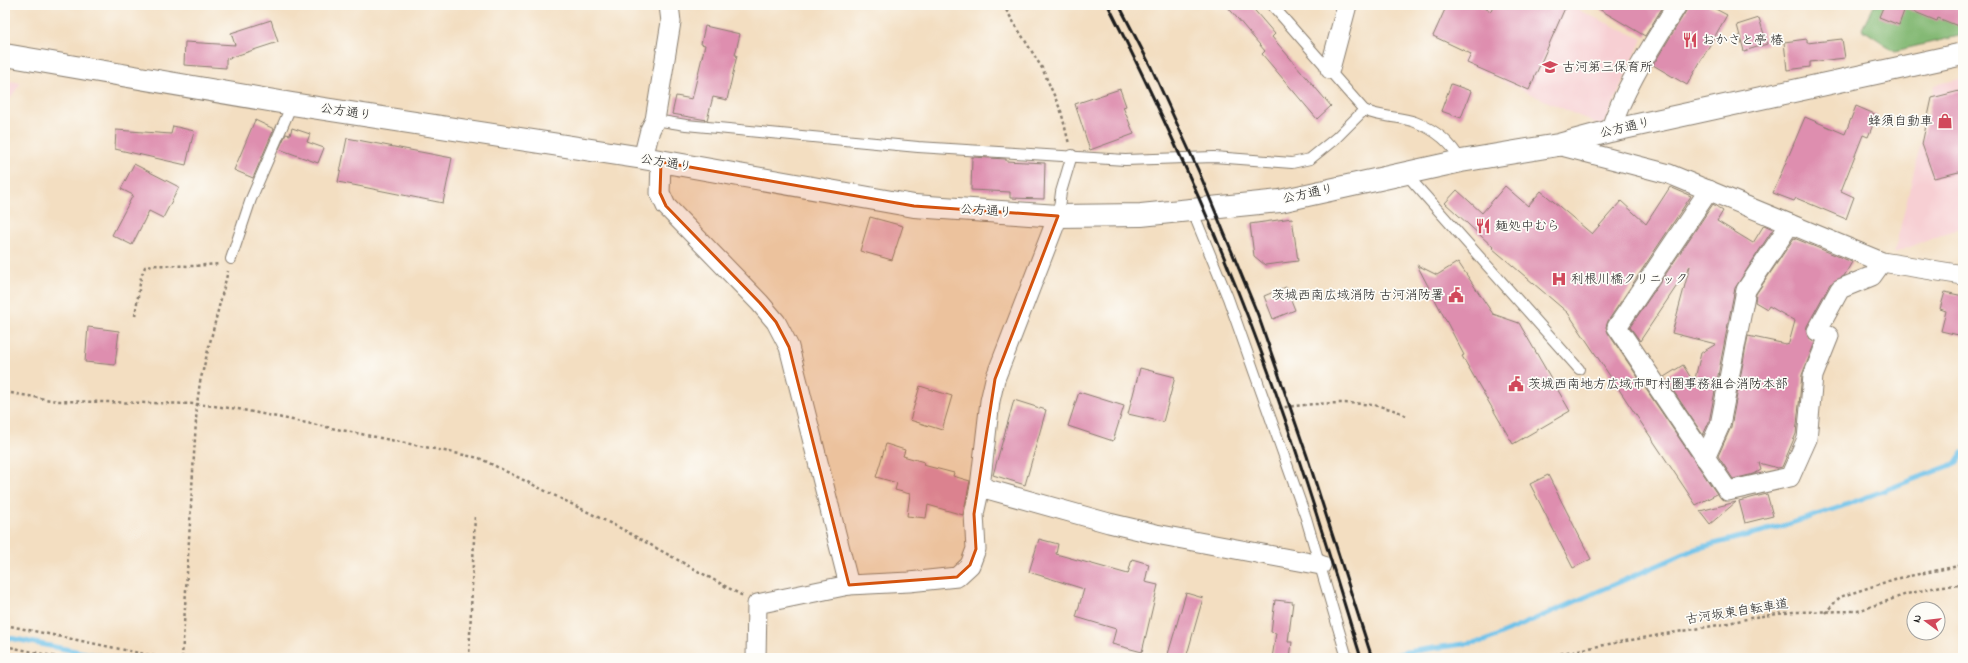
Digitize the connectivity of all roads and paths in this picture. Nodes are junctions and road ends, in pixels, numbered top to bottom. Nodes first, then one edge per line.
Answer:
1 (669, 5) edge
2 (1003, 5) edge
3 (1272, 5) edge
4 (1347, 5) edge
5 (1677, 5) edge
6 (1963, 54) edge
7 (5, 55) edge
8 (1330, 69) junction
9 (292, 104) junction
10 (1364, 110) junction
11 (655, 120) junction
12 (1610, 131) junction
13 (1558, 145) junction
14 (1072, 155) junction
15 (652, 160) junction
16 (1462, 161) junction
17 (1406, 174) junction
18 (1709, 190) junction
19 (1192, 210) junction
20 (1058, 216) junction
21 (1790, 224) junction
22 (231, 258) junction
23 (1882, 262) junction
24 (1963, 275) edge
25 (135, 316) dead end
26 (1579, 369) dead end
27 (5, 392) edge
28 (197, 404) junction
29 (1268, 409) junction
30 (1408, 417) dead end
31 (1706, 458) junction
32 (980, 486) junction
33 (475, 515) dead end
34 (1321, 565) junction
35 (1963, 565) edge
36 (849, 585) junction
37 (1963, 585) edge
38 (757, 604) junction
39 (1825, 613) junction
40 (5, 625) edge
41 (5, 646) edge
42 (61, 658) edge
43 (163, 658) edge
44 (182, 658) edge
45 (469, 658) edge
46 (756, 658) edge
47 (1347, 658) edge
48 (1537, 658) edge

1 - 11 street
2 - 14 path
3 - 8 lane
4 - 8 street
5 - 12 street
6 - 12 street, 公方通り
7 - 9 street, 公方通り
8 - 10 lane
9 - 15 street, 公方通り
9 - 22 lane
10 - 14 lane
10 - 16 lane
11 - 14 lane
11 - 15 street
12 - 13 street, 公方通り
13 - 16 street, 公方通り
13 - 18 street
14 - 20 lane
15 - 20 street, 公方通り
15 - 36 street
16 - 17 street, 公方通り
17 - 19 street, 公方通り
17 - 26 lane
18 - 21 street
18 - 31 street
19 - 20 street, 公方通り
19 - 29 lane
20 - 32 street
21 - 23 street
21 - 31 street
22 - 25 path
22 - 28 path
23 - 24 street
23 - 31 street
27 - 28 path
28 - 38 path
28 - 44 path
29 - 30 path
29 - 34 lane
32 - 34 street
32 - 36 street
33 - 45 path
34 - 47 lane
35 - 39 path
36 - 38 street
37 - 39 path, 古河坂東自転車道
38 - 46 street
39 - 48 path, 古河坂東自転車道
40 - 43 path
41 - 42 path

